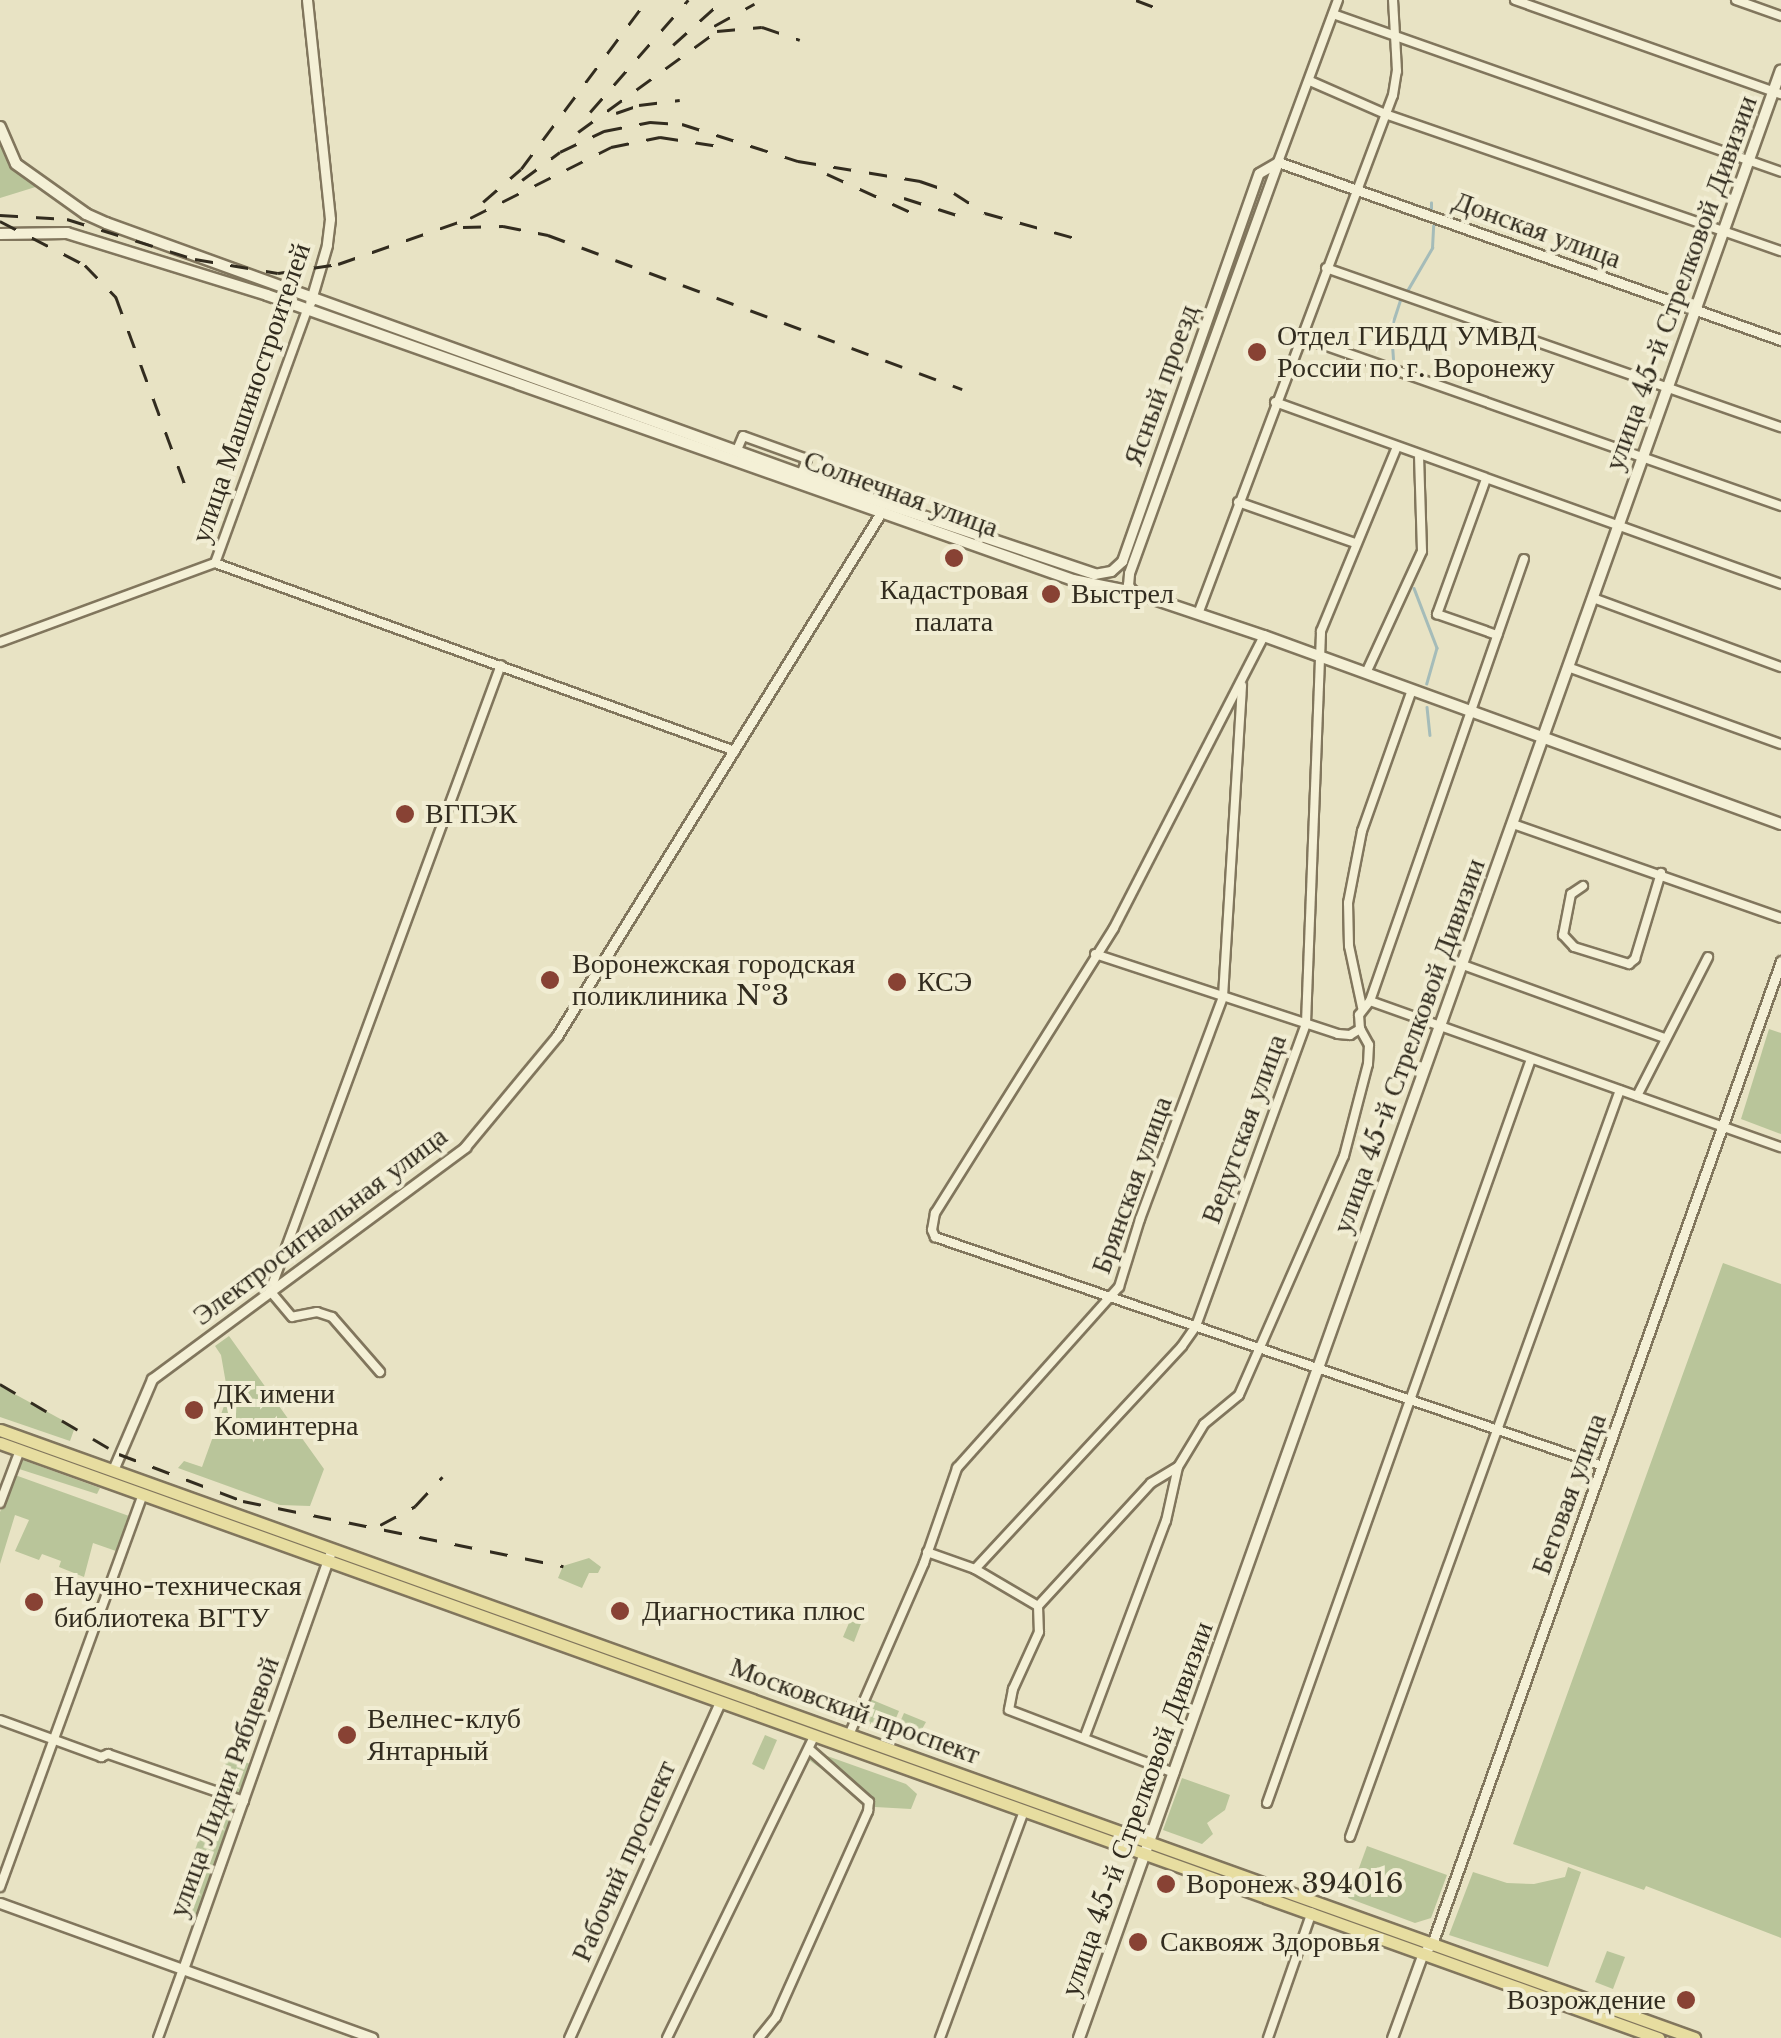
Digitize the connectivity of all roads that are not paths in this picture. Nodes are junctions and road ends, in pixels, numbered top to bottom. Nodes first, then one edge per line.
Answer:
1 (308, 0) edge
2 (1338, 0) edge
3 (1393, 0) edge
4 (1515, 0) edge
5 (1736, 0) edge
6 (1333, 14) junction
7 (1781, 16) edge
8 (1395, 36) junction
9 (1781, 70) edge
10 (1310, 81) junction
11 (1777, 93) edge
12 (1385, 114) junction
13 (0, 127) edge
14 (1748, 160) junction
15 (1278, 162) junction
16 (1781, 172) edge
17 (1355, 190) junction
18 (1249, 205) junction
19 (1255, 228) junction
20 (1724, 230) junction
21 (0, 234) edge
22 (1781, 251) edge
23 (226, 265) junction
24 (1326, 268) junction
25 (219, 281) junction
26 (312, 297) junction
27 (307, 310) junction
28 (1695, 310) junction
29 (1301, 337) junction
30 (1781, 340) edge
31 (1668, 387) junction
32 (1275, 402) junction
33 (1781, 427) edge
34 (1396, 449) junction
35 (1420, 457) junction
36 (1643, 457) junction
37 (1486, 479) junction
38 (1238, 502) junction
39 (1781, 506) edge
40 (883, 508) junction
41 (1618, 526) junction
42 (1354, 543) junction
43 (1524, 560) dead end
44 (215, 563) junction
45 (1132, 568) junction
46 (1094, 574) junction
47 (1781, 584) edge
48 (1133, 592) junction
49 (1593, 598) junction
50 (1198, 614) junction
51 (1497, 635) junction
52 (1264, 636) junction
53 (0, 642) edge
54 (1320, 656) junction
55 (501, 665) junction
56 (1781, 666) edge
57 (1568, 667) junction
58 (1366, 673) junction
59 (1243, 681) junction
60 (1412, 690) junction
61 (1470, 711) junction
62 (1543, 738) junction
63 (1781, 744) edge
64 (735, 751) junction
65 (1513, 824) junction
66 (1781, 824) edge
67 (1662, 873) junction
68 (1583, 886) dead end
69 (1781, 918) edge
70 (1095, 954) junction
71 (1708, 957) dead end
72 (1781, 961) edge
73 (1463, 965) junction
74 (1223, 997) junction
75 (1370, 1001) junction
76 (1362, 1008) junction
77 (1306, 1023) junction
78 (1440, 1026) junction
79 (1360, 1029) junction
80 (1664, 1038) junction
81 (1531, 1059) junction
82 (1620, 1090) junction
83 (1637, 1096) junction
84 (1723, 1126) junction
85 (1781, 1147) edge
86 (270, 1291) junction
87 (1114, 1298) junction
88 (1196, 1326) junction
89 (1258, 1348) junction
90 (1320, 1368) junction
91 (380, 1372) dead end
92 (1409, 1397) junction
93 (1498, 1429) junction
94 (0, 1430) edge
95 (0, 1443) edge
96 (20, 1450) junction
97 (1603, 1466) junction
98 (1178, 1467) junction
99 (113, 1470) junction
100 (143, 1495) junction
101 (0, 1503) edge
102 (927, 1552) junction
103 (330, 1556) junction
104 (976, 1569) junction
105 (1038, 1606) junction
106 (720, 1702) junction
107 (0, 1720) edge
108 (814, 1736) junction
109 (1085, 1736) junction
110 (55, 1741) junction
111 (847, 1741) junction
112 (809, 1749) junction
113 (1174, 1773) junction
114 (244, 1801) junction
115 (1267, 1803) dead end
116 (1024, 1811) junction
117 (1350, 1837) dead end
118 (1147, 1849) junction
119 (0, 1888) edge
120 (0, 1903) edge
121 (1312, 1912) junction
122 (1428, 1949) junction
123 (183, 1969) junction
124 (764, 2037) edge
125 (158, 2038) edge
126 (372, 2038) edge
127 (570, 2038) edge
128 (668, 2038) edge
129 (940, 2038) edge
130 (1079, 2038) edge
131 (1268, 2038) edge
132 (1392, 2038) edge
133 (1658, 2038) edge
134 (1694, 2038) edge

1 - 26 street, улица Машиностроителей
2 - 6 street, Ясный проезд
3 - 8 street
4 - 11 street
5 - 7 street
6 - 8 street
6 - 10 street, Ясный проезд
8 - 12 street
8 - 14 street
9 - 11 main road, улица 45-й Стрелковой Дивизии
10 - 12 street
10 - 15 street, Ясный проезд
11 - 14 main road, улица 45-й Стрелковой Дивизии
12 - 17 street
12 - 20 street
13 - 23 main road, Солнечная улица
14 - 16 street
14 - 20 main road, улица 45-й Стрелковой Дивизии
15 - 17 street, Донская улица
15 - 18 street, Ясный проезд
15 - 19 street, Ясный проезд
17 - 24 street
17 - 28 street, Донская улица
18 - 19 street
18 - 46 street, Ясный проезд
19 - 45 street, Ясный проезд
20 - 22 street
20 - 28 main road, улица 45-й Стрелковой Дивизии
21 - 25 main road, Солнечная улица
23 - 25 main road
23 - 26 main road, Солнечная улица
24 - 29 street
24 - 31 street
25 - 27 main road, Солнечная улица
26 - 27 street, улица Машиностроителей
26 - 40 main road, Солнечная улица
27 - 40 main road, Солнечная улица
27 - 44 street, улица Машиностроителей
28 - 30 street, Донская улица
28 - 31 main road, улица 45-й Стрелковой Дивизии
29 - 32 street
29 - 36 street
31 - 33 street
31 - 36 main road, улица 45-й Стрелковой Дивизии
32 - 34 street
32 - 38 street
34 - 35 street
34 - 42 street, Ведугская улица
35 - 37 street
35 - 58 street
36 - 39 street
36 - 41 main road, улица 45-й Стрелковой Дивизии
37 - 41 street
37 - 51 street
38 - 42 street
38 - 50 street
40 - 46 main road, Солнечная улица
40 - 48 main road, Солнечная улица
40 - 64 street, Электросигнальная улица
41 - 47 street
41 - 49 main road, улица 45-й Стрелковой Дивизии
42 - 54 street, Ведугская улица
43 - 51 street
44 - 53 street
44 - 55 street
45 - 46 street
45 - 48 street, Ясный проезд
48 - 50 main road, Солнечная улица
49 - 56 street
49 - 57 main road, улица 45-й Стрелковой Дивизии
50 - 52 main road, Солнечная улица
51 - 61 street
52 - 54 main road, Солнечная улица
52 - 59 street
54 - 58 main road, Солнечная улица
54 - 77 street, Ведугская улица
55 - 64 street
55 - 86 street
57 - 62 main road, улица 45-й Стрелковой Дивизии
57 - 63 street
58 - 60 main road, Солнечная улица
59 - 70 street
59 - 74 street, Брянская улица
60 - 61 main road, Солнечная улица
60 - 76 street
61 - 62 main road, Солнечная улица
61 - 75 street
62 - 65 main road, улица 45-й Стрелковой Дивизии
62 - 66 main road, Солнечная улица
64 - 86 street, Электросигнальная улица
65 - 67 street
65 - 73 main road, улица 45-й Стрелковой Дивизии
67 - 68 street
67 - 69 street
70 - 74 street
70 - 87 street
71 - 80 street
72 - 84 street, Беговая улица
73 - 78 main road, улица 45-й Стрелковой Дивизии
73 - 80 street
74 - 77 street
74 - 87 street, Брянская улица
75 - 76 street
75 - 78 street
76 - 79 street
77 - 79 street
77 - 88 street, Ведугская улица
78 - 81 street
78 - 90 main road, улица 45-й Стрелковой Дивизии
79 - 89 street
80 - 83 street
81 - 82 street
81 - 92 street
82 - 83 street
82 - 93 street
83 - 84 street
84 - 85 street
84 - 97 street, Беговая улица
86 - 91 street
86 - 99 street, Электросигнальная улица
87 - 88 street
87 - 102 street, Брянская улица
88 - 89 street
88 - 104 street, Ведугская улица
89 - 90 street
89 - 98 street
90 - 92 street
90 - 113 main road, улица 45-й Стрелковой Дивизии
92 - 93 street
92 - 115 street
93 - 97 street
93 - 117 street
94 - 99 main road, Московский проспект
95 - 96 main road, Московский проспект
96 - 100 main road, Московский проспект
96 - 101 street
97 - 122 street, Беговая улица
98 - 105 street
98 - 109 street
99 - 103 main road, Московский проспект
100 - 103 main road, Московский проспект
100 - 110 street
102 - 104 street
102 - 111 street, Брянская улица
103 - 106 main road, Московский проспект
103 - 111 main road, Московский проспект
103 - 114 street, улица Лидии Рябцевой
104 - 105 street
105 - 109 street
106 - 108 main road, Московский проспект
106 - 127 street, Рабочий проспект
107 - 110 street
108 - 111 main road, Московский проспект
108 - 112 street
109 - 113 street
110 - 114 street
110 - 119 street
111 - 116 main road, Московский проспект
111 - 118 main road, Московский проспект
112 - 124 street
112 - 128 street
113 - 118 main road, улица 45-й Стрелковой Дивизии
114 - 123 street, улица Лидии Рябцевой
116 - 118 main road, Московский проспект
116 - 129 street
118 - 121 main road, Московский проспект
118 - 122 main road, Московский проспект
118 - 130 main road, улица 45-й Стрелковой Дивизии
120 - 123 street
121 - 122 main road, Московский проспект
121 - 131 street
122 - 132 street, Беговая улица
122 - 133 main road, Московский проспект
122 - 134 main road, Московский проспект
123 - 125 street, улица Лидии Рябцевой
123 - 126 street

